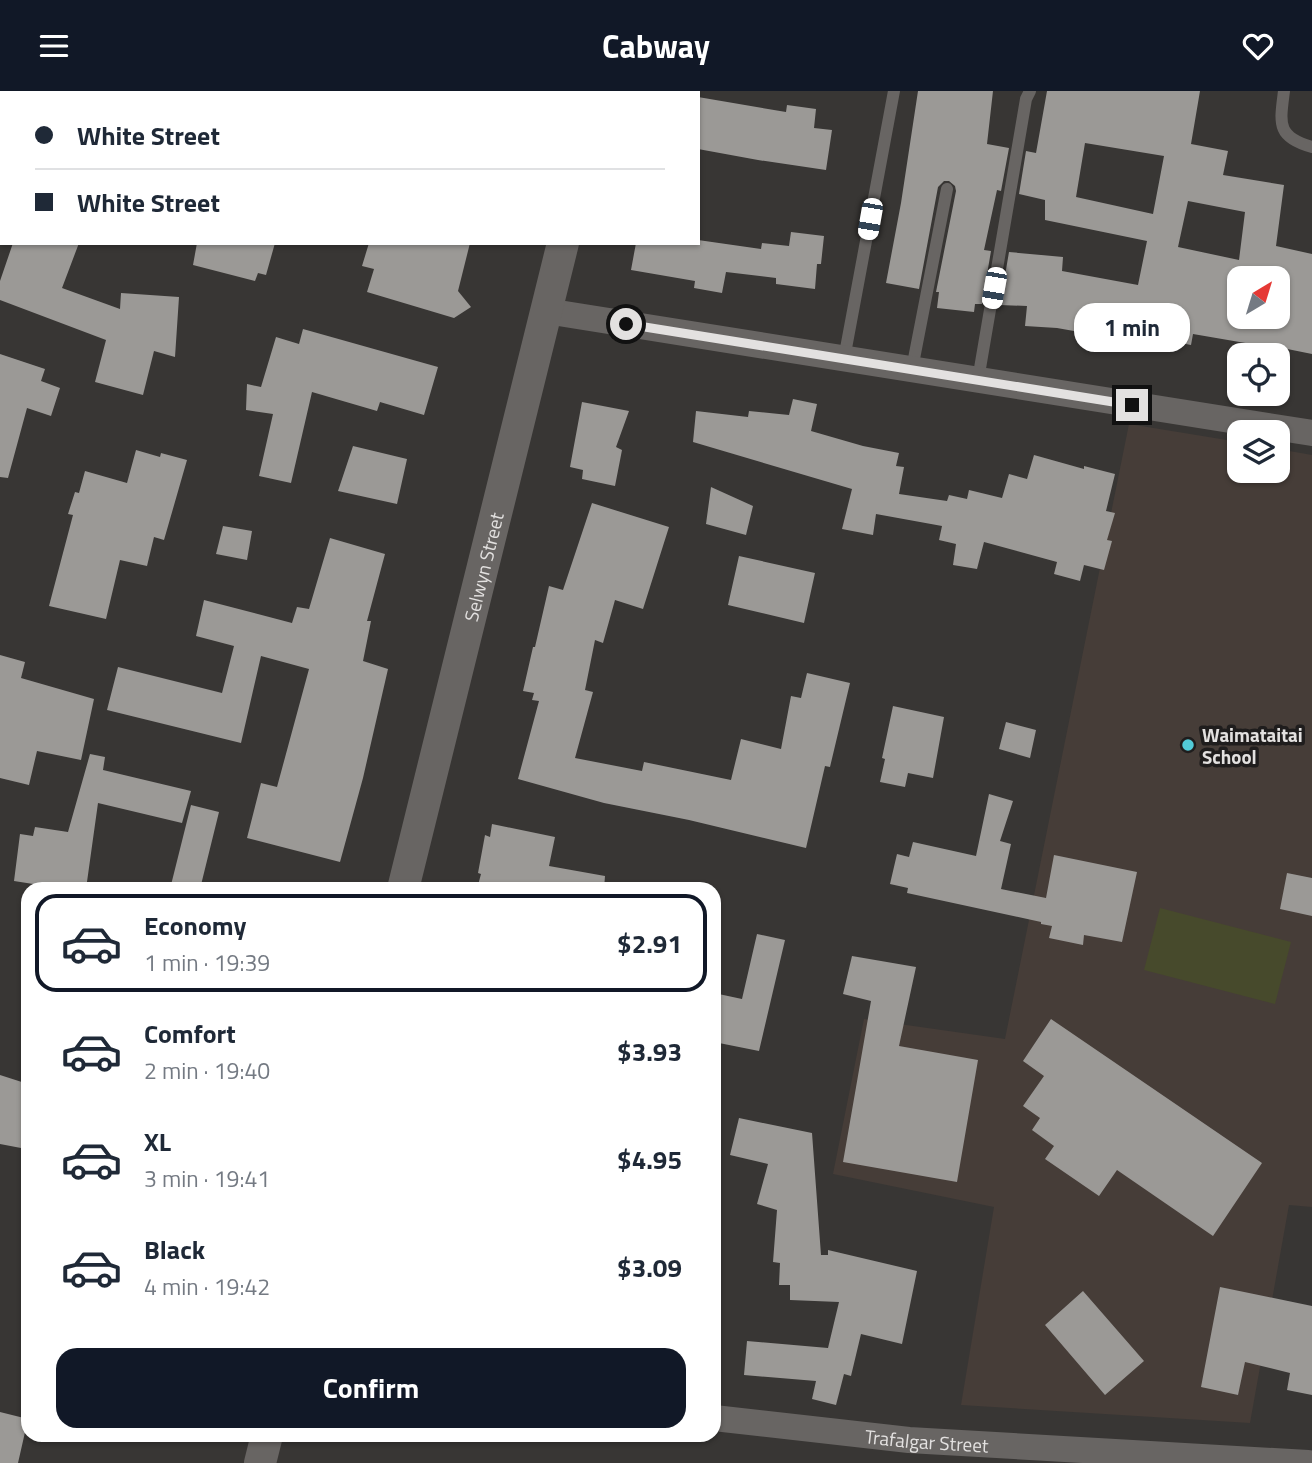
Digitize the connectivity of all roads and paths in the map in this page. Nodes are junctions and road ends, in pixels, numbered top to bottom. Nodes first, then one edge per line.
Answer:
1 (894, 91) edge
2 (1030, 91) edge
3 (1284, 91) edge
4 (1312, 146) edge
5 (947, 189) dead end
6 (562, 245) edge
7 (546, 311) junction
8 (844, 359) junction
9 (912, 369) junction
10 (978, 380) junction
11 (1312, 433) edge
12 (405, 882) edge
13 (721, 1419) edge
14 (265, 1442) edge
15 (260, 1463) edge
16 (1308, 1463) edge

1 - 8 lane
2 - 10 lane
3 - 4 lane
5 - 9 lane
6 - 7 street, Selwyn Street
7 - 8 street
7 - 12 street, Selwyn Street
8 - 9 street
9 - 10 street
10 - 11 street
13 - 16 street, Trafalgar Street
14 - 15 street

